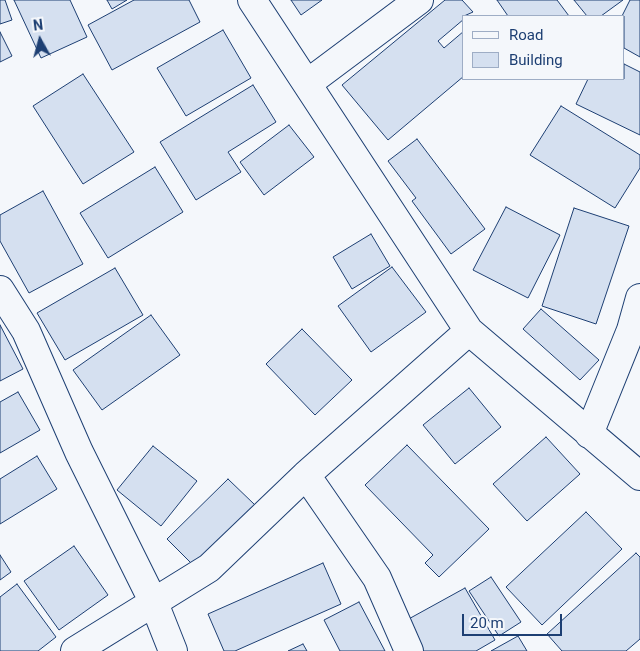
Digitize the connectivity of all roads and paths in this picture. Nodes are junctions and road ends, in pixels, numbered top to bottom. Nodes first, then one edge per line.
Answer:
1 (252, 0) edge
2 (419, 0) edge
3 (308, 82) junction
4 (0, 290) edge
5 (640, 298) edge
6 (469, 331) junction
7 (589, 434) junction
8 (306, 475) junction
9 (640, 476) edge
10 (154, 603) junction
11 (76, 651) edge
12 (173, 651) edge
13 (409, 651) edge

1 - 3 street
2 - 3 street
3 - 6 street
4 - 10 street
5 - 7 street
6 - 7 street
6 - 8 street
7 - 9 street
8 - 10 street
8 - 13 street
10 - 11 street
10 - 12 street

